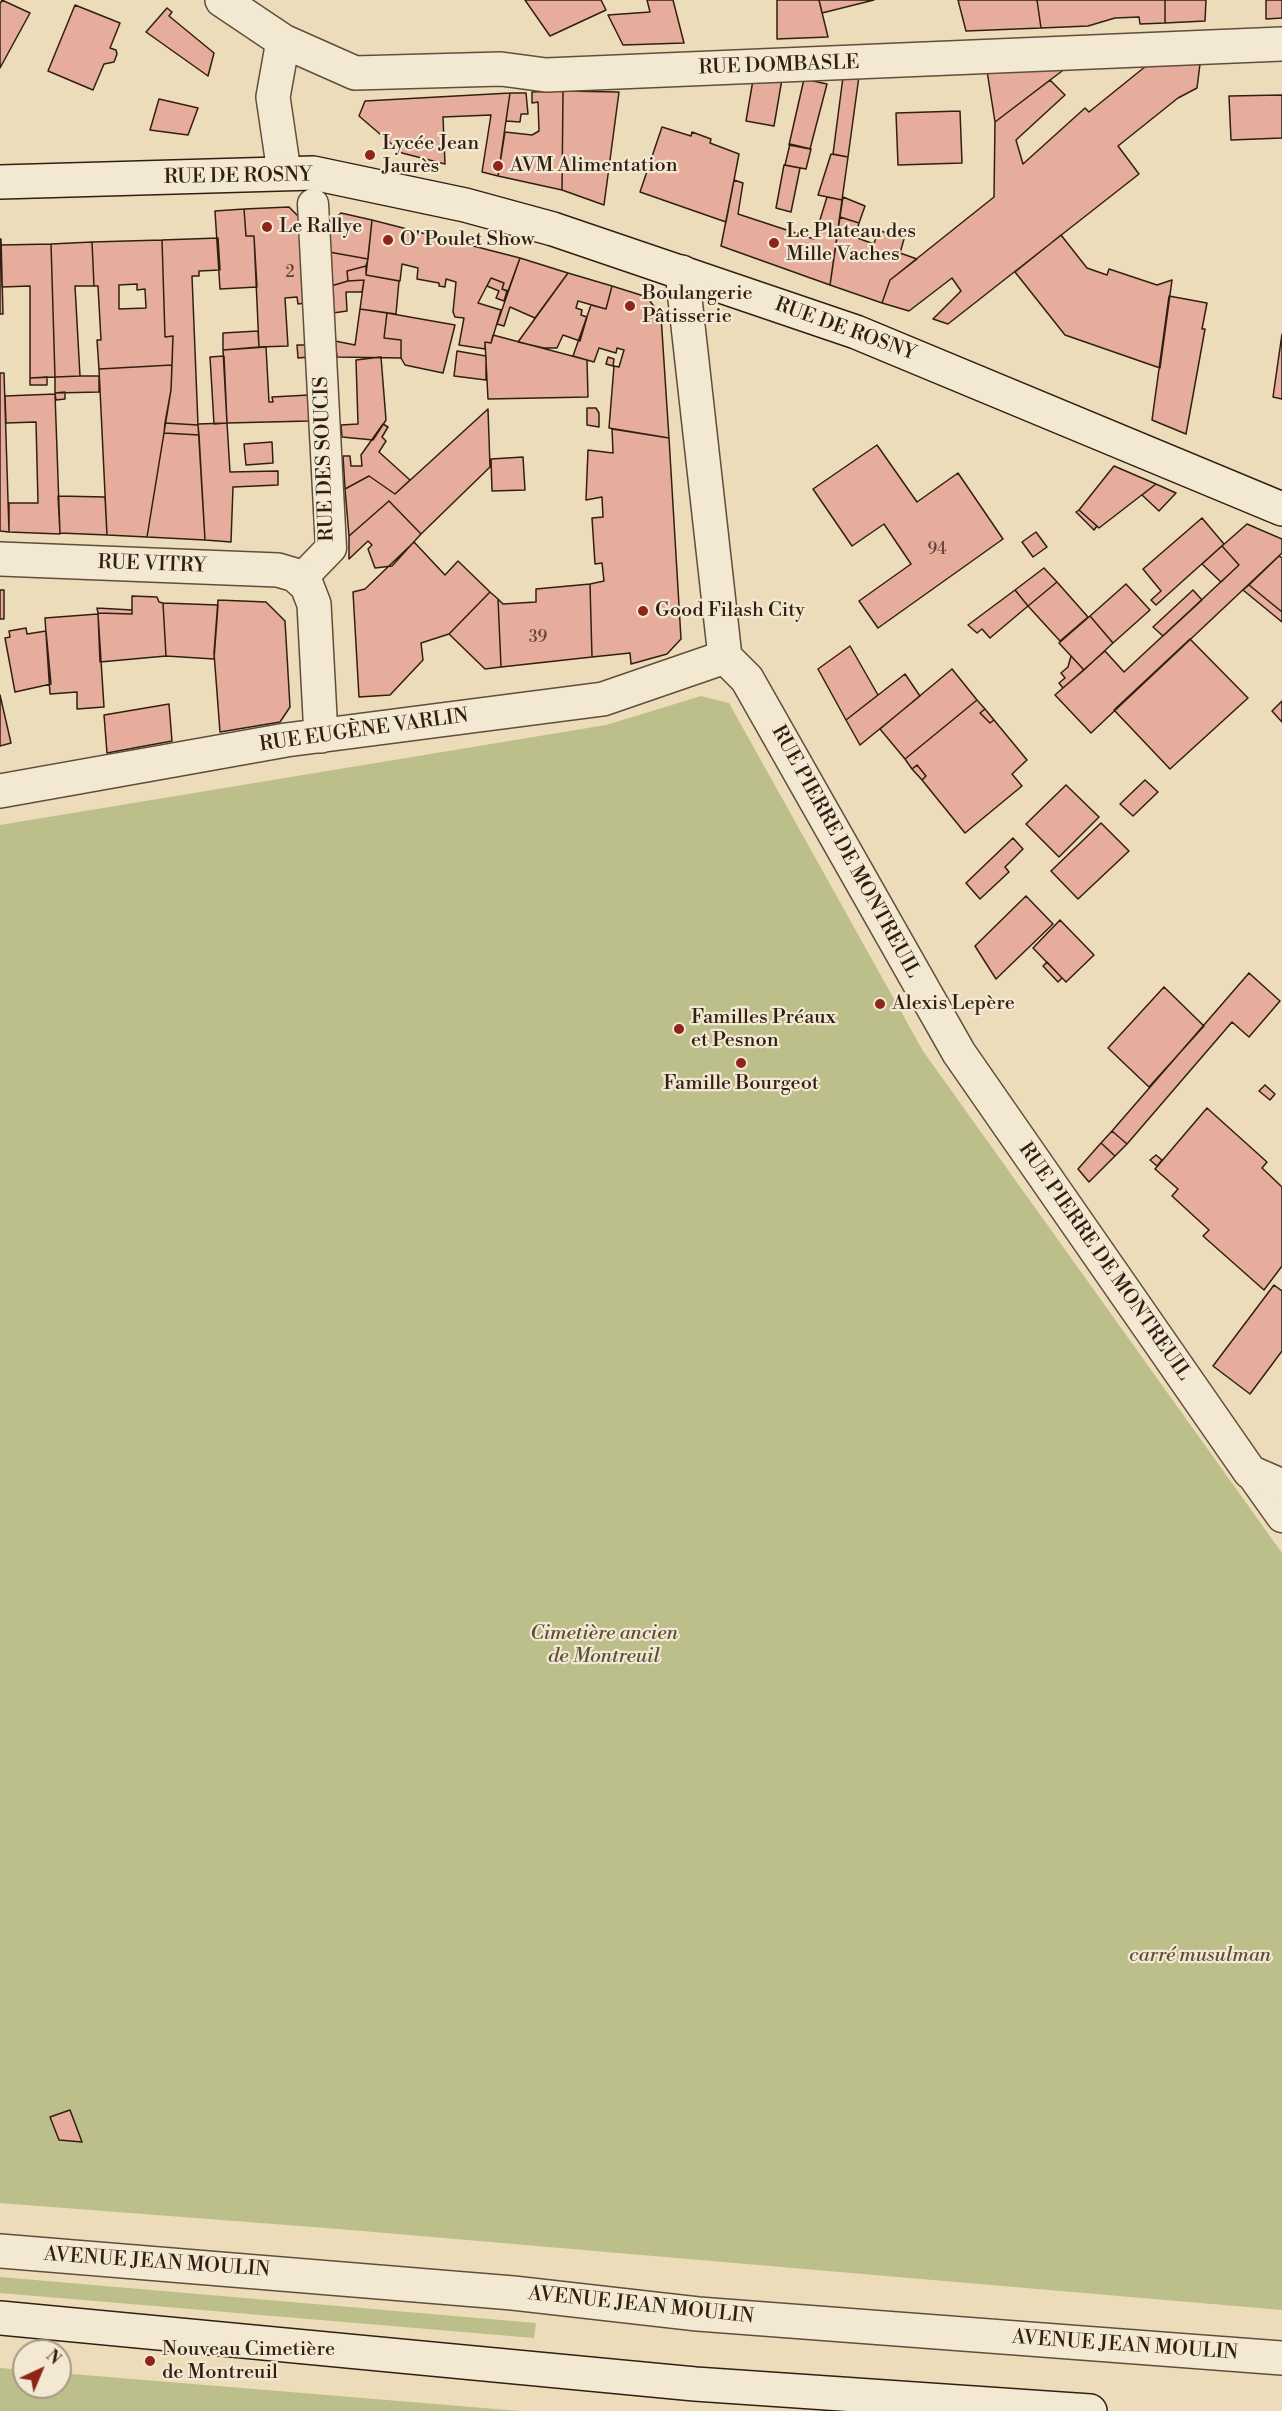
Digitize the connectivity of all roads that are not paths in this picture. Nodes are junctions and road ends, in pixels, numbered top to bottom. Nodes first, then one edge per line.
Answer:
1 (222, 0) edge
2 (283, 41) junction
3 (1282, 44) edge
4 (284, 172) junction
5 (0, 182) edge
6 (313, 204) dead end
7 (682, 272) junction
8 (1282, 509) edge
9 (0, 559) edge
10 (301, 579) junction
11 (725, 657) junction
12 (321, 736) junction
13 (0, 791) edge
14 (1250, 1472) junction
15 (1282, 1486) edge
16 (1282, 1517) edge
17 (0, 2251) edge
18 (0, 2318) edge
19 (1282, 2358) edge
20 (1090, 2411) edge

1 - 2 street, RUE DOMBASLE
2 - 3 street, RUE DOMBASLE
2 - 4 street
4 - 5 street, RUE DE ROSNY
4 - 7 street, RUE DE ROSNY
6 - 10 street, RUE DES SOUCIS
7 - 8 street, RUE DE ROSNY
7 - 11 street
9 - 10 street, RUE VITRY
10 - 12 street
11 - 12 street, RUE EUGÈNE VARLIN
11 - 14 street, RUE PIERRE DE MONTREUIL
12 - 13 street, RUE EUGÈNE VARLIN
14 - 15 street
14 - 16 street, RUE PIERRE DE MONTREUIL
17 - 19 street, AVENUE JEAN MOULIN
18 - 20 street

